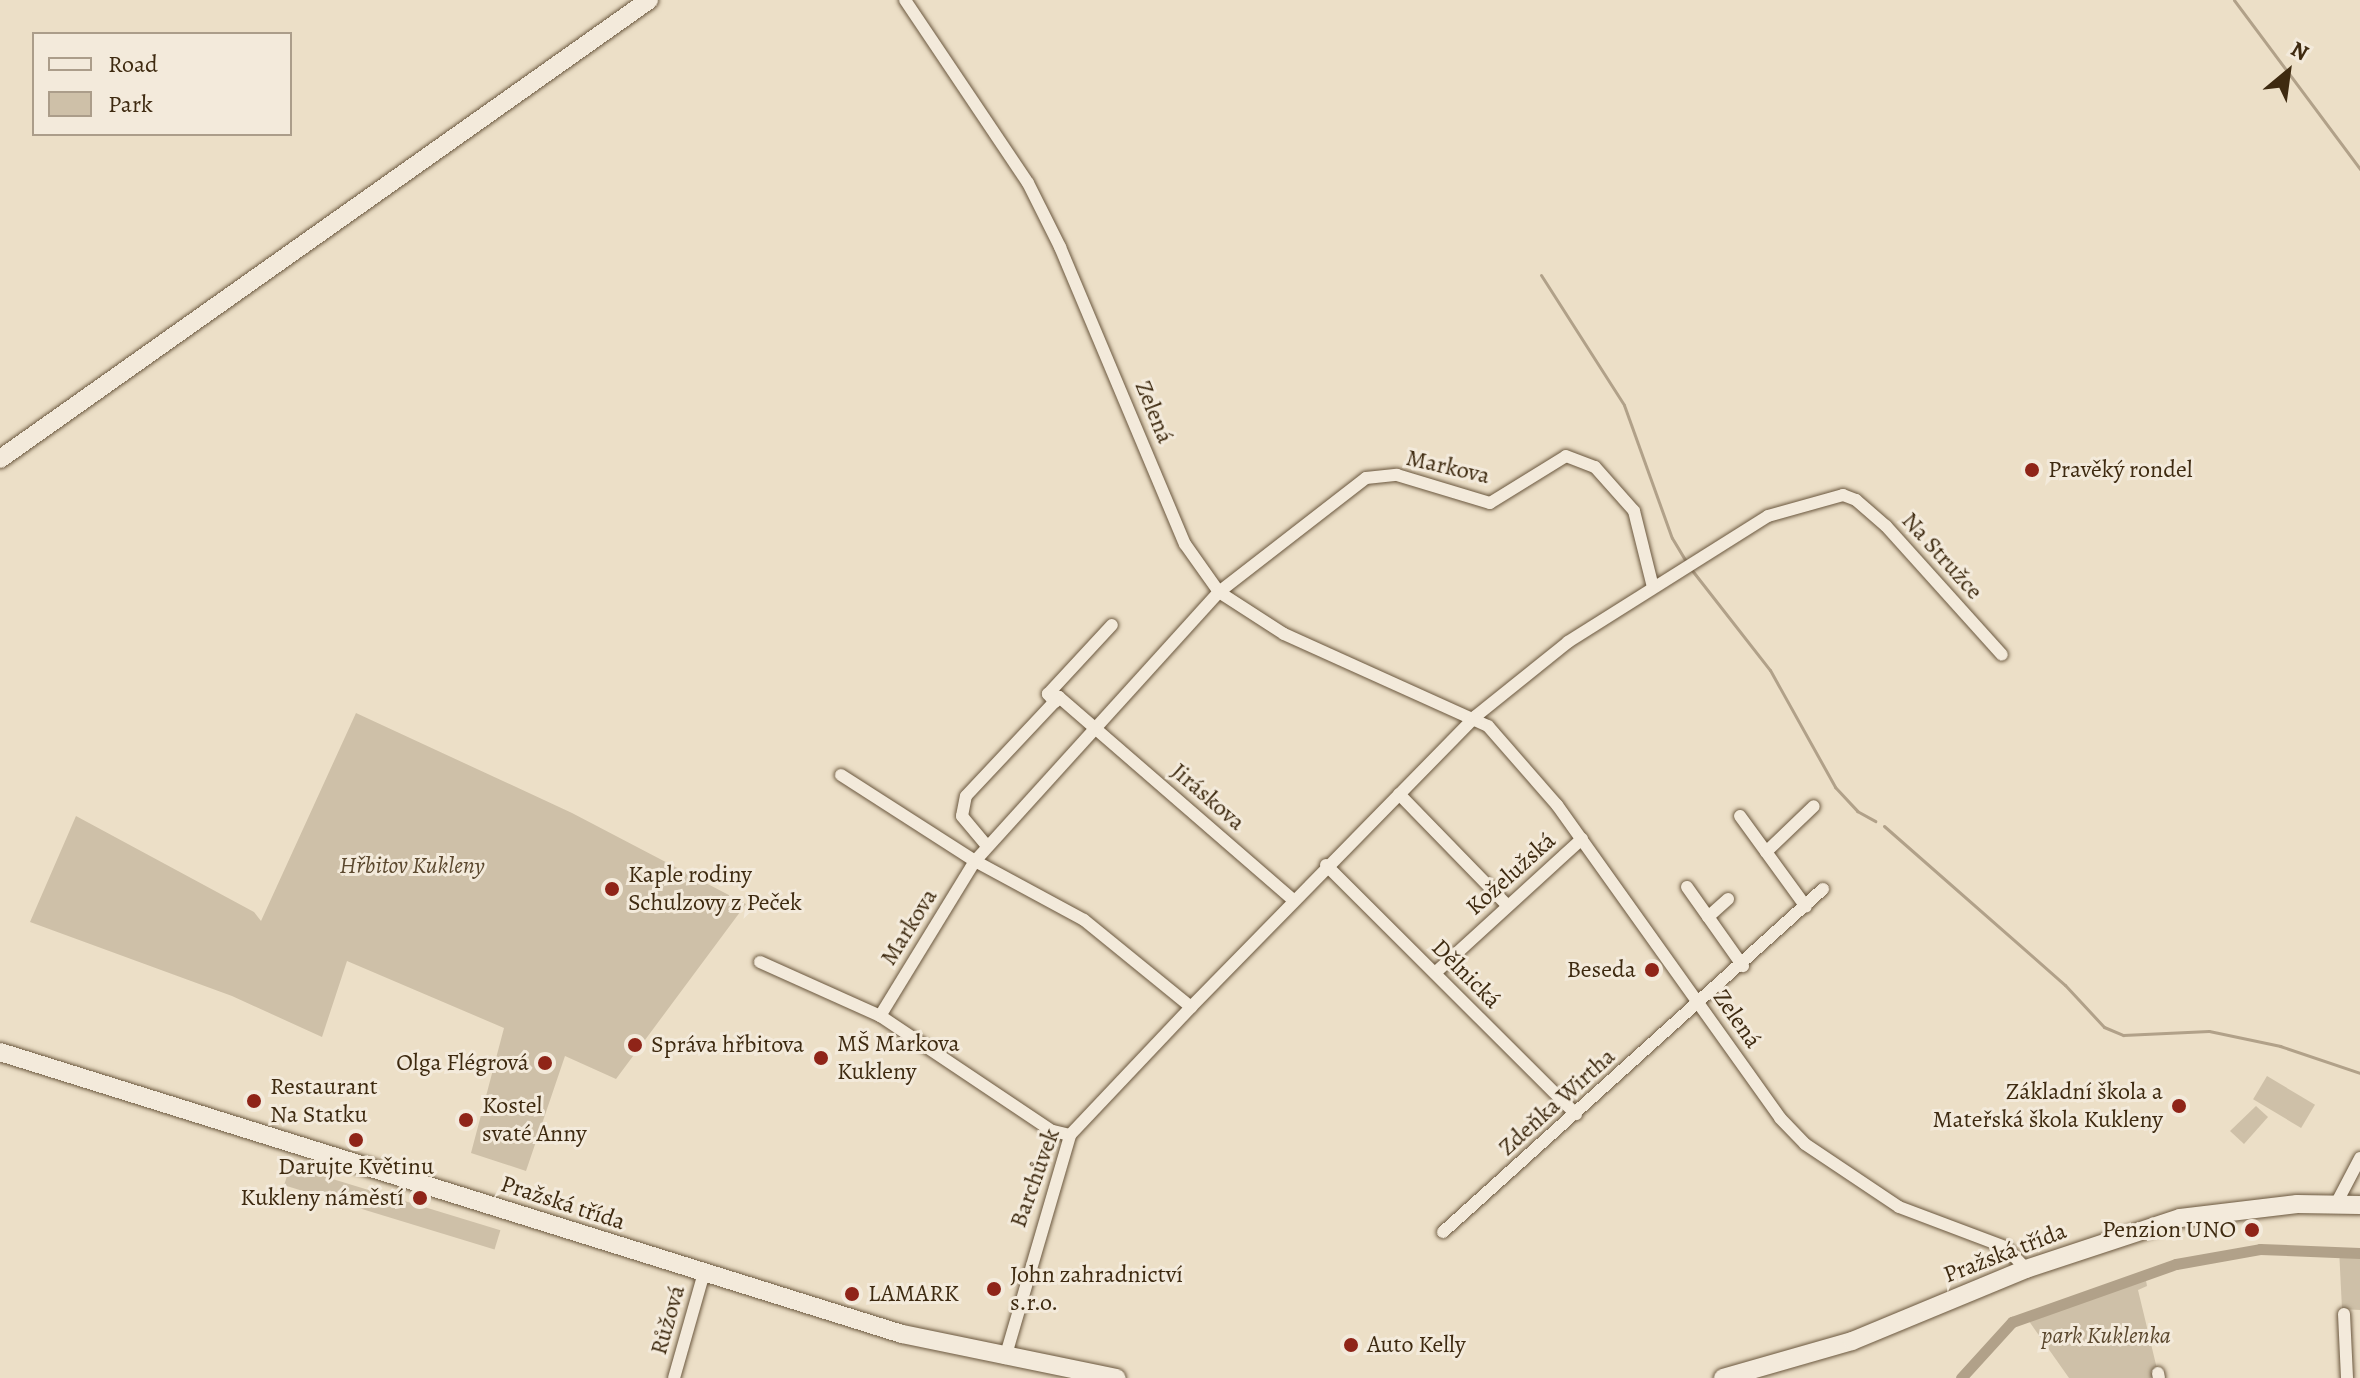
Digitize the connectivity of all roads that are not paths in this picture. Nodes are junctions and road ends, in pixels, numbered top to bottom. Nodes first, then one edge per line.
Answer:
1 (649, 0) edge
2 (905, 0) edge
3 (0, 459) edge
4 (1653, 587) junction
5 (1219, 592) junction
6 (1112, 625) dead end
7 (2002, 655) dead end
8 (1055, 702) junction
9 (1476, 716) junction
10 (1095, 728) junction
11 (841, 775) dead end
12 (1399, 794) junction
13 (1814, 806) dead end
14 (1740, 816) dead end
15 (1582, 839) junction
16 (987, 846) junction
17 (1766, 852) junction
18 (975, 861) junction
19 (1326, 865) junction
20 (1687, 887) dead end
21 (1823, 889) dead end
22 (1292, 899) junction
23 (1728, 899) dead end
24 (1508, 906) junction
25 (1806, 907) junction
26 (1708, 917) junction
27 (760, 962) dead end
28 (1743, 966) junction
29 (1435, 973) junction
30 (1194, 1004) junction
31 (1699, 1004) junction
32 (880, 1016) junction
33 (0, 1052) edge
34 (1576, 1114) junction
35 (1070, 1135) junction
36 (2360, 1158) edge
37 (2336, 1204) junction
38 (2360, 1205) edge
39 (1443, 1232) dead end
40 (2026, 1269) junction
41 (704, 1273) junction
42 (2344, 1314) dead end
43 (1005, 1358) junction
44 (674, 1378) edge
45 (1117, 1378) edge
46 (1723, 1378) edge
47 (2347, 1378) edge

1 - 3 street
2 - 5 street, Zelená
4 - 5 street, Markova
4 - 7 street, Na Stružce
4 - 9 street
5 - 9 street, Zelená
5 - 10 street, Markova
6 - 8 street
8 - 10 street
8 - 16 street
9 - 12 street
9 - 15 street, Zelená
10 - 16 street, Markova
10 - 22 street, Jiráskova
11 - 18 street
12 - 19 street
12 - 24 street
13 - 17 street
14 - 17 street
15 - 24 street, Koželužská
15 - 31 street, Zelená
16 - 18 street, Markova
17 - 25 street
18 - 30 street
18 - 32 street, Markova
19 - 22 street
19 - 29 street, Dělnická
20 - 26 street
21 - 25 street, Zdeňka Wirtha
22 - 30 street
23 - 26 street
24 - 29 street, Koželužská
25 - 28 street, Zdeňka Wirtha
26 - 28 street
27 - 32 street
28 - 31 street, Zdeňka Wirtha
29 - 34 street, Dělnická
30 - 35 street, Barchůvek
31 - 34 street, Zdeňka Wirtha
31 - 40 street, Zelená
32 - 35 street
33 - 41 street, Pražská třída
34 - 39 street, Zdeňka Wirtha
35 - 43 street, Barchůvek
36 - 37 street
37 - 38 street, Pražská třída
37 - 40 street, Pražská třída
40 - 46 street, Pražská třída
41 - 43 street, Pražská třída
41 - 44 street, Růžová
42 - 47 street
43 - 45 street, Pražská třída

